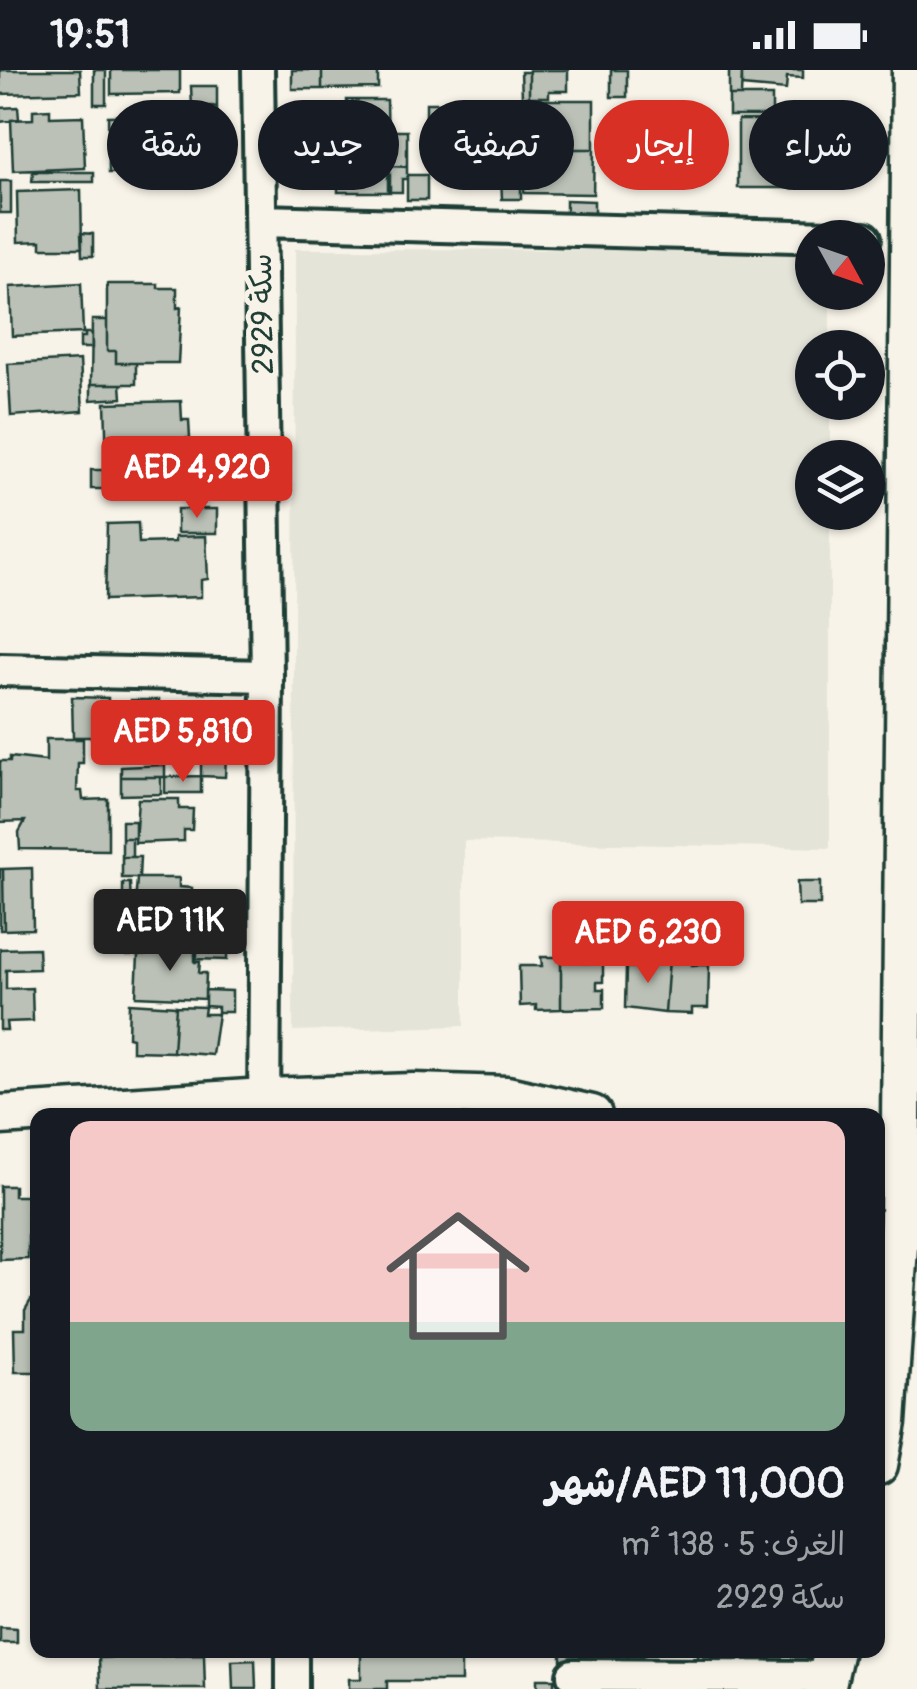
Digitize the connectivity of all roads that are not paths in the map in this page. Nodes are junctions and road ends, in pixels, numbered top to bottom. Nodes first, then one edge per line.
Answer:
1 (258, 70) edge
2 (912, 70) edge
3 (260, 221) junction
4 (795, 236) edge
5 (885, 238) edge
6 (910, 239) junction
7 (0, 670) edge
8 (267, 676) junction
9 (264, 1106) edge
10 (205, 1108) edge
11 (561, 1108) edge
12 (30, 1114) edge
13 (0, 1115) edge
14 (889, 1214) edge
15 (885, 1333) edge
16 (292, 1658) edge
17 (829, 1672) edge
18 (573, 1675) dead end
19 (292, 1689) edge

1 - 3 street, سكة 2929
2 - 6 street
3 - 4 street
3 - 8 street, سكة 2929
5 - 6 street
6 - 14 street
7 - 8 street
8 - 9 street, سكة 2929
9 - 10 street
9 - 11 street
12 - 13 street
14 - 15 street
16 - 19 street
17 - 18 street

